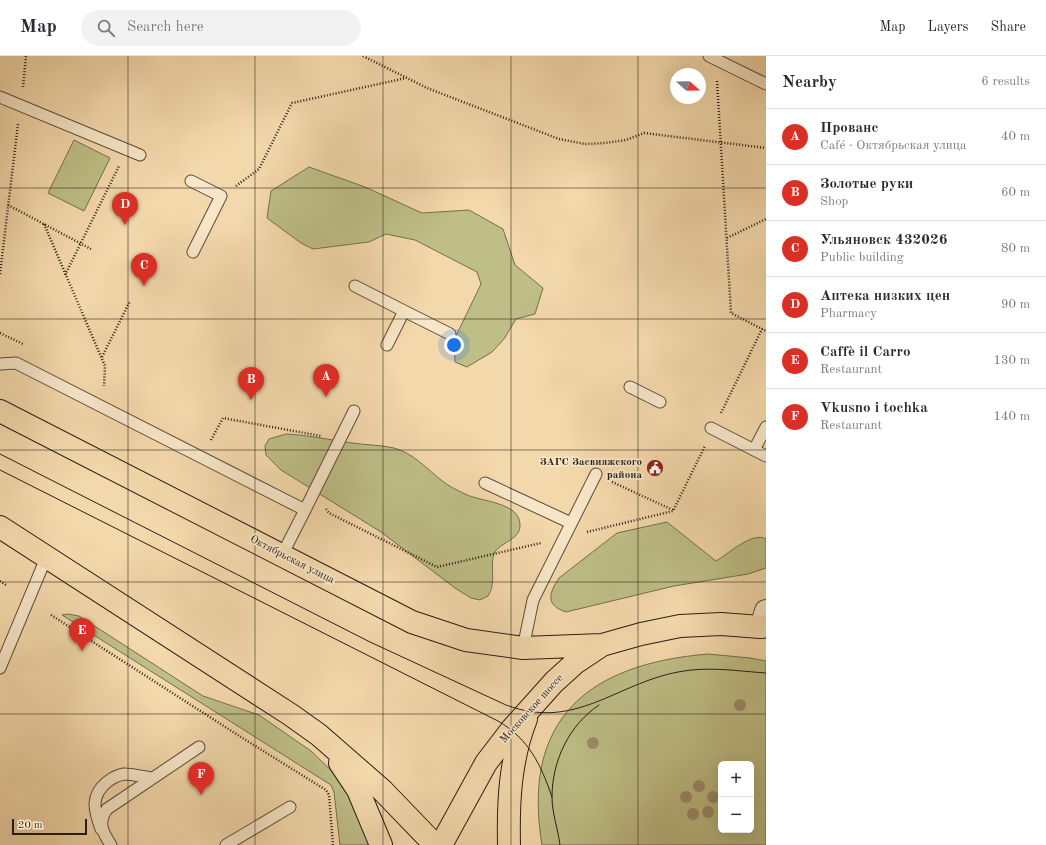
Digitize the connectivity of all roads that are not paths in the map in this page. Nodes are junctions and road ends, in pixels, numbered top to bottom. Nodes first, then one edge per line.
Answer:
1 (712, 58) edge
2 (766, 84) edge
3 (0, 97) edge
4 (140, 155) dead end
5 (191, 181) dead end
6 (193, 252) dead end
7 (355, 286) dead end
8 (404, 311) junction
9 (450, 334) dead end
10 (388, 345) dead end
11 (0, 364) edge
12 (630, 387) dead end
13 (660, 402) dead end
14 (0, 411) edge
15 (354, 411) dead end
16 (766, 427) edge
17 (712, 429) road end
18 (754, 450) junction
19 (766, 456) edge
20 (596, 474) road end
21 (486, 483) dead end
22 (305, 510) junction
23 (571, 523) junction
24 (0, 527) edge
25 (282, 555) junction
26 (46, 558) junction
27 (765, 623) edge
28 (602, 645) junction
29 (523, 648) junction
30 (0, 668) edge
31 (528, 712) junction
32 (319, 735) junction
33 (199, 747) dead end
34 (152, 778) junction
35 (290, 807) dead end
36 (102, 832) junction
37 (111, 845) edge
38 (226, 845) edge
39 (381, 845) edge
40 (435, 845) edge
41 (441, 845) edge
42 (509, 845) edge

1 - 2 lane
3 - 4 lane
5 - 6 lane
7 - 8 lane
8 - 9 lane
8 - 10 lane
11 - 22 lane
12 - 13 lane
14 - 25 main road, Октябрьская улица
15 - 22 lane
16 - 18 lane
17 - 18 lane
18 - 19 lane
20 - 23 lane
21 - 23 lane
22 - 25 lane
23 - 29 lane
24 - 26 main road
25 - 29 main road, Октябрьская улица
26 - 30 lane
26 - 32 main road
27 - 28 main road, Московское шоссе
28 - 29 main road, Октябрьская улица
28 - 31 main road, Московское шоссе
31 - 41 main road, Московское шоссе
31 - 42 main road
32 - 39 main road
32 - 40 main road
33 - 34 lane
34 - 36 lane
34 - 36 lane
35 - 38 lane
36 - 37 lane

